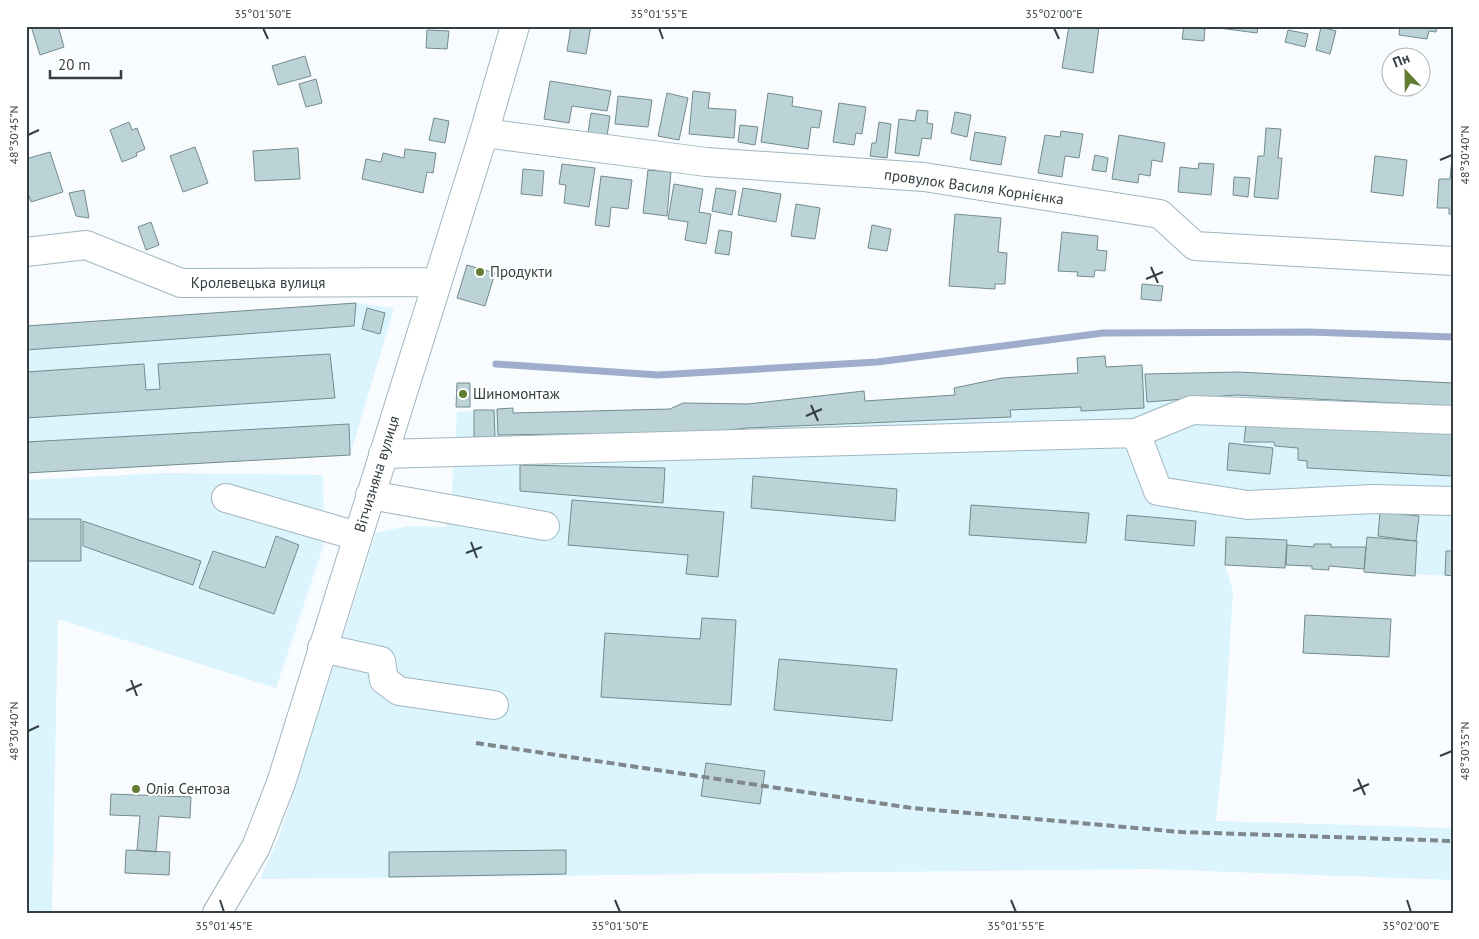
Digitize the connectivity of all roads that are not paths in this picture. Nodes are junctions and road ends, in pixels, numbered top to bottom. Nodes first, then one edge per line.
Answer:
1 (515, 26) edge
2 (484, 133) junction
3 (26, 252) edge
4 (1453, 261) edge
5 (436, 282) junction
6 (1453, 420) edge
7 (1136, 432) junction
8 (383, 454) junction
9 (370, 495) junction
10 (226, 498) dead end
11 (1453, 501) edge
12 (545, 526) dead end
13 (357, 536) junction
14 (322, 648) junction
15 (494, 706) dead end
16 (217, 913) edge

1 - 2 street, Вітчизняна вулиця
2 - 4 street, провулок Василя Корнієнка
2 - 5 street, Вітчизняна вулиця
3 - 5 street, Кролевецька вулиця
5 - 8 street, Вітчизняна вулиця
6 - 7 street
7 - 8 street
7 - 11 street
8 - 9 street, Вітчизняна вулиця
9 - 12 street
9 - 13 street, Вітчизняна вулиця
10 - 13 street
13 - 14 street, Вітчизняна вулиця
14 - 15 street
14 - 16 street, Вітчизняна вулиця

